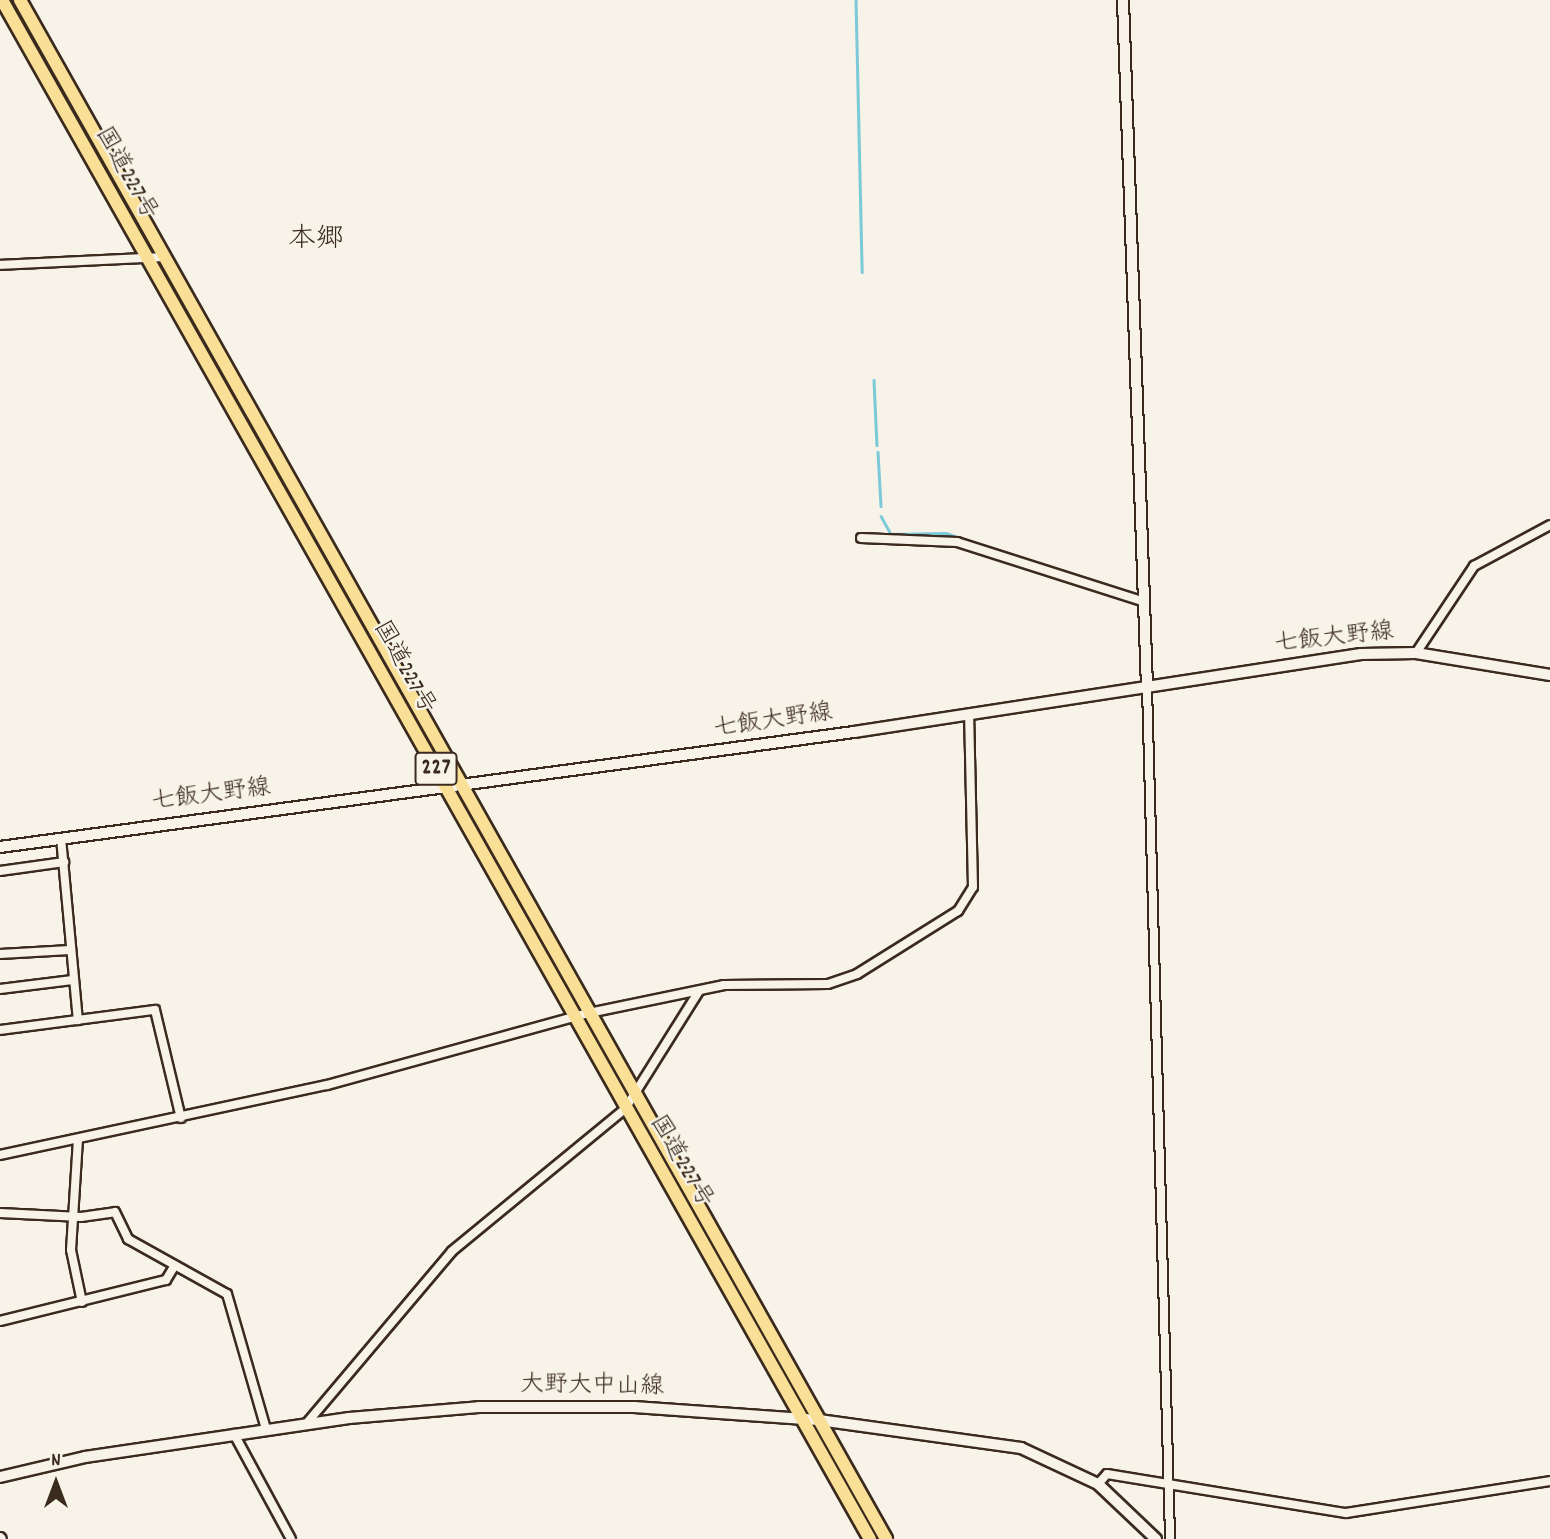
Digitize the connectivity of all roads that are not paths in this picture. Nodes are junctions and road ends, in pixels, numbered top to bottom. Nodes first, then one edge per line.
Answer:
1 (2, 0) edge
2 (20, 0) edge
3 (1123, 0) edge
4 (145, 253) junction
5 (166, 257) junction
6 (0, 265) edge
7 (1550, 525) edge
8 (861, 538) dead end
9 (1142, 601) junction
10 (1416, 653) junction
11 (1550, 675) edge
12 (1147, 687) junction
13 (969, 714) junction
14 (462, 785) junction
15 (447, 787) junction
16 (61, 838) junction
17 (0, 847) edge
18 (64, 862) junction
19 (0, 872) edge
20 (70, 950) junction
21 (0, 954) edge
22 (72, 980) junction
23 (0, 989) edge
24 (699, 991) junction
25 (589, 1013) junction
26 (575, 1017) junction
27 (78, 1020) junction
28 (0, 1030) edge
29 (636, 1096) junction
30 (625, 1110) junction
31 (181, 1118) junction
32 (78, 1139) junction
33 (0, 1155) edge
34 (0, 1213) edge
35 (70, 1215) junction
36 (175, 1265) junction
37 (82, 1302) junction
38 (0, 1321) edge
39 (802, 1418) junction
40 (819, 1420) junction
41 (306, 1424) junction
42 (266, 1429) junction
43 (234, 1434) junction
44 (0, 1477) edge
45 (1550, 1481) edge
46 (1098, 1485) junction
47 (1169, 1485) junction
48 (290, 1539) edge
49 (870, 1539) edge
50 (886, 1539) edge
51 (1156, 1539) edge
52 (1170, 1539) edge

1 - 4 highway, 国道227号 / 227
2 - 5 highway, 国道227号 / 227
3 - 9 street
4 - 5 street
4 - 6 street
4 - 15 highway, 国道227号 / 227
5 - 14 highway, 国道227号 / 227
7 - 10 street
8 - 9 street
9 - 12 street
10 - 11 main road, 七飯大野線
10 - 12 main road, 七飯大野線
12 - 13 main road, 七飯大野線
12 - 47 street
13 - 14 main road, 七飯大野線
13 - 24 street
14 - 15 main road, 七飯大野線
14 - 25 highway, 国道227号 / 227
15 - 16 main road, 七飯大野線
15 - 26 highway, 国道227号 / 227
16 - 17 main road, 七飯大野線
16 - 18 street
18 - 19 street
18 - 20 street
20 - 21 street
20 - 22 street
22 - 23 street
22 - 27 street
24 - 25 street
24 - 29 street
25 - 26 street
25 - 29 highway, 国道227号 / 227
26 - 30 highway, 国道227号 / 227
26 - 31 street
27 - 28 street
27 - 31 street
29 - 30 street
29 - 40 highway, 国道227号 / 227
30 - 39 highway, 国道227号 / 227
30 - 41 street
31 - 32 street
32 - 33 street
32 - 35 street
34 - 35 street
35 - 36 street
35 - 37 street
36 - 37 street
36 - 42 street
37 - 38 street
39 - 40 main road, 大野大中山線
39 - 41 main road, 大野大中山線
39 - 49 highway, 国道227号 / 227
40 - 46 main road, 大野大中山線
40 - 50 highway, 国道227号 / 227
41 - 42 main road, 大野大中山線
42 - 43 main road, 大野大中山線
43 - 44 main road, 大野大中山線
43 - 48 street
45 - 47 street
46 - 47 street
46 - 51 main road, 大野大中山線
47 - 52 street

